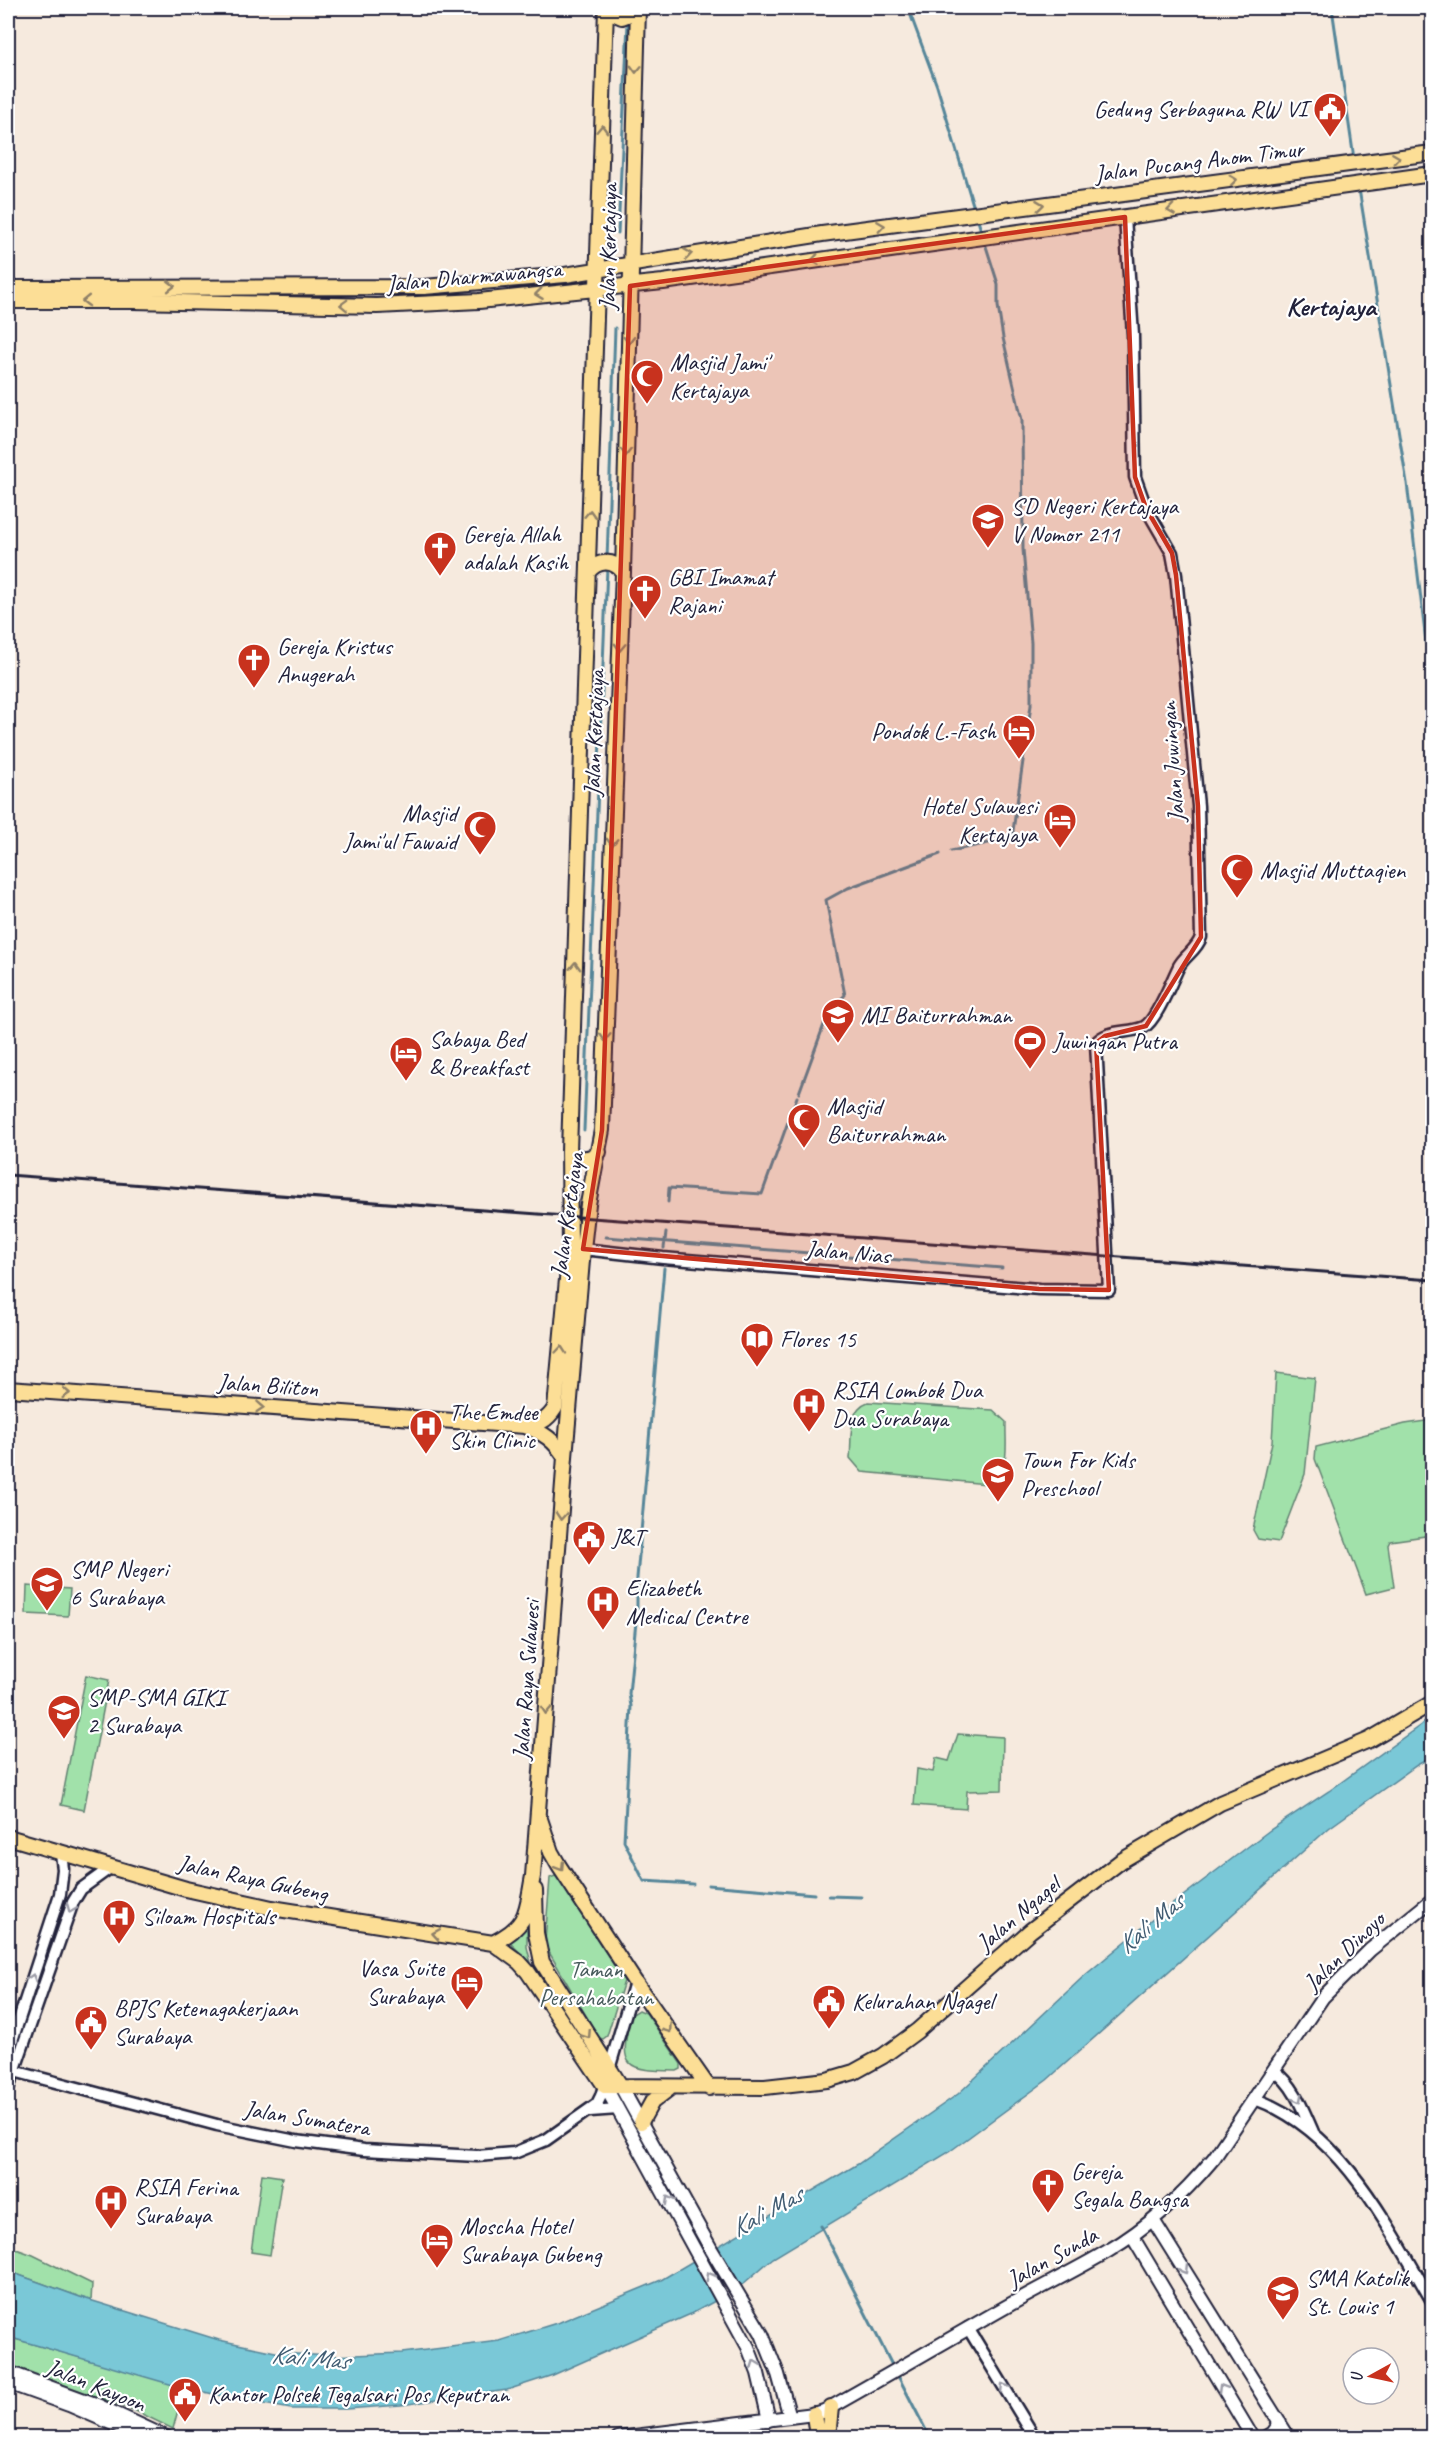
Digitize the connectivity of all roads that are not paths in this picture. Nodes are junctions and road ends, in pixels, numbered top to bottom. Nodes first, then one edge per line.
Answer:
1 (606, 9) edge
2 (638, 9) edge
3 (1432, 153) edge
4 (1432, 174) edge
5 (976, 213) joint
6 (1125, 217) junction
7 (983, 237) joint
8 (630, 263) junction
9 (598, 268) junction
10 (630, 286) junction
11 (8, 288) edge
12 (597, 288) junction
13 (113, 294) junction
14 (132, 294) junction
15 (8, 302) edge
16 (592, 568) junction
17 (619, 569) junction
18 (569, 1151) junction
19 (599, 1152) junction
20 (583, 1249) junction
21 (1109, 1290) joint
22 (8, 1389) edge
23 (525, 1426) junction
24 (565, 1457) junction
25 (1432, 1703) edge
26 (538, 1813) junction
27 (8, 1837) edge
28 (61, 1854) junction
29 (110, 1868) junction
30 (533, 1876) junction
31 (1432, 1900) edge
32 (44, 1942) junction
33 (493, 1943) junction
34 (57, 1946) junction
35 (635, 1982) junction
36 (8, 2053) edge
37 (609, 2069) junction
38 (14, 2071) junction
39 (1275, 2071) junction
40 (620, 2085) junction
41 (605, 2086) junction
42 (670, 2088) junction
43 (709, 2088) junction
44 (8, 2089) edge
45 (1255, 2099) junction
46 (618, 2109) junction
47 (590, 2111) junction
48 (641, 2122) junction
49 (1314, 2133) junction
50 (1153, 2220) junction
51 (1132, 2236) junction
52 (1432, 2301) edge
53 (968, 2328) junction
54 (8, 2372) edge
55 (8, 2383) edge
56 (831, 2407) junction
57 (814, 2414) junction
58 (790, 2417) junction
59 (769, 2420) junction
60 (1280, 2423) junction
61 (145, 2438) edge
62 (168, 2438) edge
63 (618, 2438) edge
64 (817, 2438) edge
65 (828, 2438) edge
66 (1035, 2438) edge
67 (1254, 2438) edge
68 (1265, 2438) edge
69 (1289, 2438) edge

1 - 2 main road
9 -> 1 main road, Jalan Kertajaya
2 -> 8 main road, Jalan Kertajaya
5 -> 3 main road, Jalan Pucang Anom Timur
4 -> 6 main road, Jalan Pucang Anom Timur
8 -> 5 main road, Jalan Dharmawangsa
6 - 7 main road, Jalan Pucang Anom Timur
6 - 21 street, Jalan Juwingan
7 -> 10 main road, Jalan Dharmawangsa
8 - 9 main road, Jalan Dharmawangsa
8 - 10 main road, Jalan Kertajaya
9 - 12 main road, Jalan Kertajaya
14 -> 9 main road, Jalan Dharmawangsa
10 - 12 main road, Jalan Dharmawangsa
10 -> 17 main road, Jalan Kertajaya
11 - 13 main road, Jalan Dharmawangsa
12 -> 14 main road, Jalan Dharmawangsa
16 -> 12 main road, Jalan Kertajaya
13 - 14 main road, Jalan Dharmawangsa
13 -> 15 main road, Jalan Dharmawangsa
16 - 17 main road
18 -> 16 main road, Jalan Kertajaya
17 -> 19 main road, Jalan Kertajaya
18 - 19 main road
23 -> 18 main road, Jalan Kertajaya
19 - 20 main road, Jalan Kertajaya
20 - 21 street, Jalan Nias
20 - 24 main road, Jalan Kertajaya
22 -> 23 main road, Jalan Biliton
23 - 24 main road
24 -> 26 main road, Jalan Raya Sulawesi
25 - 43 main road, Jalan Ngagel
26 - 30 main road, Jalan Raya Sulawesi
26 -> 35 main road
27 - 28 main road, Jalan Raya Gubeng
28 - 29 main road, Jalan Raya Gubeng
28 - 32 street
33 -> 29 main road, Jalan Raya Gubeng
29 -> 34 street
30 - 33 main road, Jalan Raya Sulawesi
30 -> 37 main road
31 - 39 main road, Jalan Dinoyo
32 - 34 street
36 -> 32 street
33 - 41 main road
34 - 38 street
35 - 37 street, Jalan Sumatera
35 -> 43 main road
37 - 40 main road
37 - 41 street, Jalan Sumatera
38 - 44 street
38 - 47 street, Jalan Sumatera
39 - 45 main road, Jalan Dinoyo
39 -> 49 street
40 - 41 main road, Jalan Ngagel
40 - 42 main road, Jalan Ngagel
40 - 48 main road
41 - 46 main road
41 - 47 street, Jalan Sumatera
42 - 43 main road, Jalan Ngagel
42 - 48 main road
45 - 49 street
45 - 50 main road, Jalan Sunda
46 - 47 street
59 -> 46 main road
48 - 58 main road
49 - 52 street
50 - 51 main road, Jalan Sunda
50 -> 60 main road
51 - 53 main road, Jalan Sunda
67 -> 51 main road
53 - 56 main road, Jalan Sunda
66 -> 53 street
54 - 62 main road, Jalan Kayoon
55 - 61 main road, Jalan Kayoon
56 - 57 main road, Jalan Sunda
56 - 65 main road
57 - 58 main road, Jalan Sunda
57 - 64 main road
58 - 59 main road, Jalan Sunda
59 - 63 main road, Jalan Sunda
60 - 68 main road
60 - 69 main road

